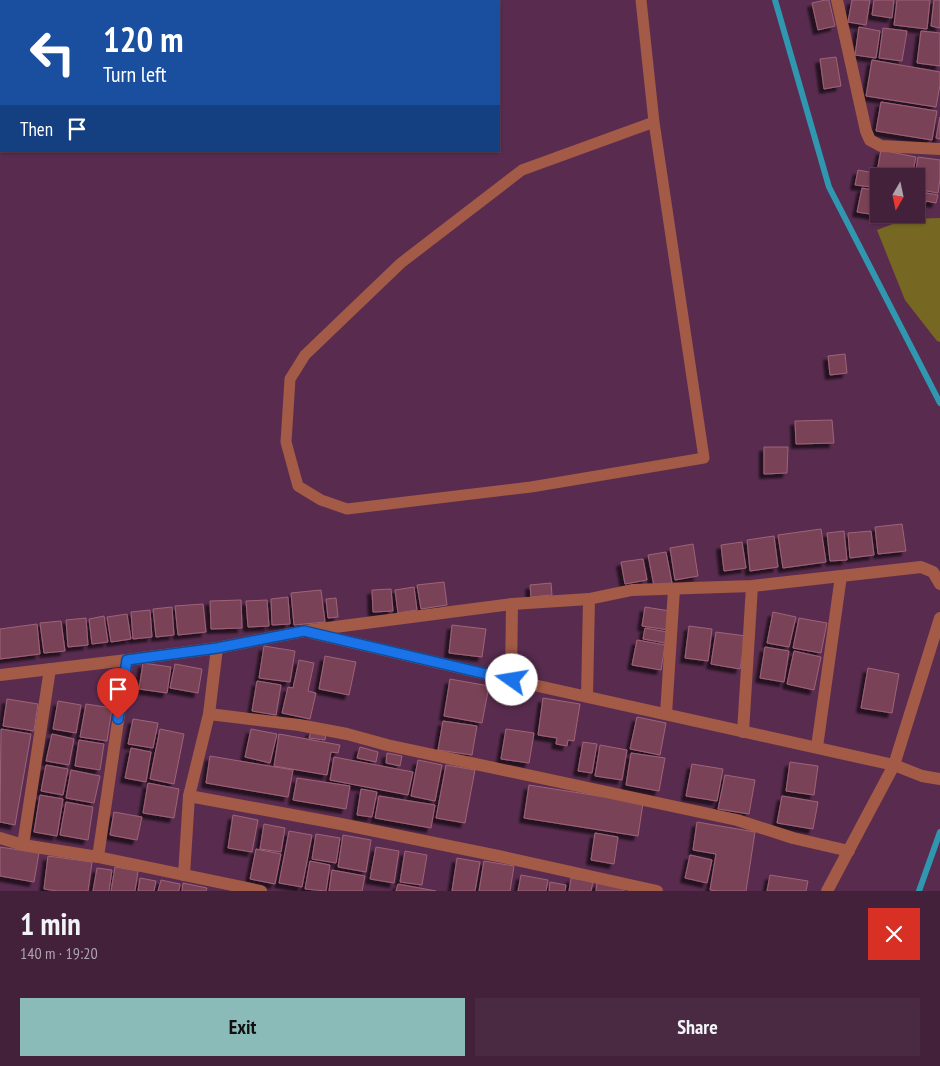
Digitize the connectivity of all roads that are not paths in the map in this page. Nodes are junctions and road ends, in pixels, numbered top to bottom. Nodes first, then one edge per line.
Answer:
1 (641, 0) edge
2 (837, 0) edge
3 (654, 122) junction
4 (940, 149) edge
5 (841, 576) junction
6 (940, 584) edge
7 (752, 586) junction
8 (674, 589) junction
9 (589, 599) junction
10 (512, 604) junction
11 (940, 618) edge
12 (304, 631) junction
13 (217, 648) junction
14 (127, 660) junction
15 (50, 669) junction
16 (0, 675) edge
17 (512, 680) junction
18 (587, 696) junction
19 (209, 714) junction
20 (666, 714) junction
21 (743, 732) junction
22 (817, 747) junction
23 (894, 765) junction
24 (940, 780) edge
25 (189, 796) junction
26 (0, 838) edge
27 (23, 845) junction
28 (849, 851) junction
29 (98, 857) junction
30 (184, 875) junction
31 (260, 891) edge
32 (657, 891) edge
33 (826, 891) edge

1 - 3 lane
2 - 4 street
3 - 3 lane
5 - 6 street
5 - 7 street
5 - 22 street
7 - 8 street
7 - 21 street
8 - 9 street
8 - 20 street
9 - 10 street
9 - 18 street
10 - 12 street
10 - 17 street
11 - 23 street
12 - 13 street
12 - 17 street
13 - 14 street
13 - 19 street
14 - 15 street
14 - 29 street
15 - 16 street
15 - 27 street
17 - 18 street
18 - 20 street
19 - 25 street
19 - 28 street
20 - 21 street
21 - 22 street
22 - 23 street
23 - 24 street
23 - 28 street
25 - 30 street
25 - 32 street
26 - 27 street
27 - 29 street
28 - 33 street
29 - 30 street
30 - 31 street

